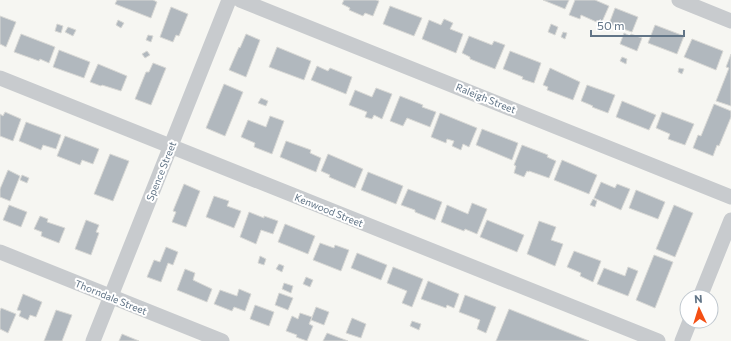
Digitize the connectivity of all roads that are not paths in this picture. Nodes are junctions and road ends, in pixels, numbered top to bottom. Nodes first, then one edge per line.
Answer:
1 (229, 0) edge
2 (240, 0) edge
3 (679, 0) edge
4 (731, 22) edge
5 (0, 78) edge
6 (170, 146) junction
7 (731, 197) edge
8 (731, 220) edge
9 (0, 252) edge
10 (703, 289) edge
11 (111, 296) junction
12 (687, 329) edge
13 (93, 341) edge
14 (222, 341) edge
15 (658, 341) edge
16 (682, 341) edge

1 - 6 street, Spence Street
2 - 7 street, Raleigh Street
3 - 4 street
5 - 6 street, Kenwood Street
6 - 11 street, Spence Street
6 - 15 street, Kenwood Street
8 - 10 street
9 - 11 street, Thorndale Street
11 - 13 street, Spence Street
11 - 14 street, Thorndale Street
12 - 16 street

